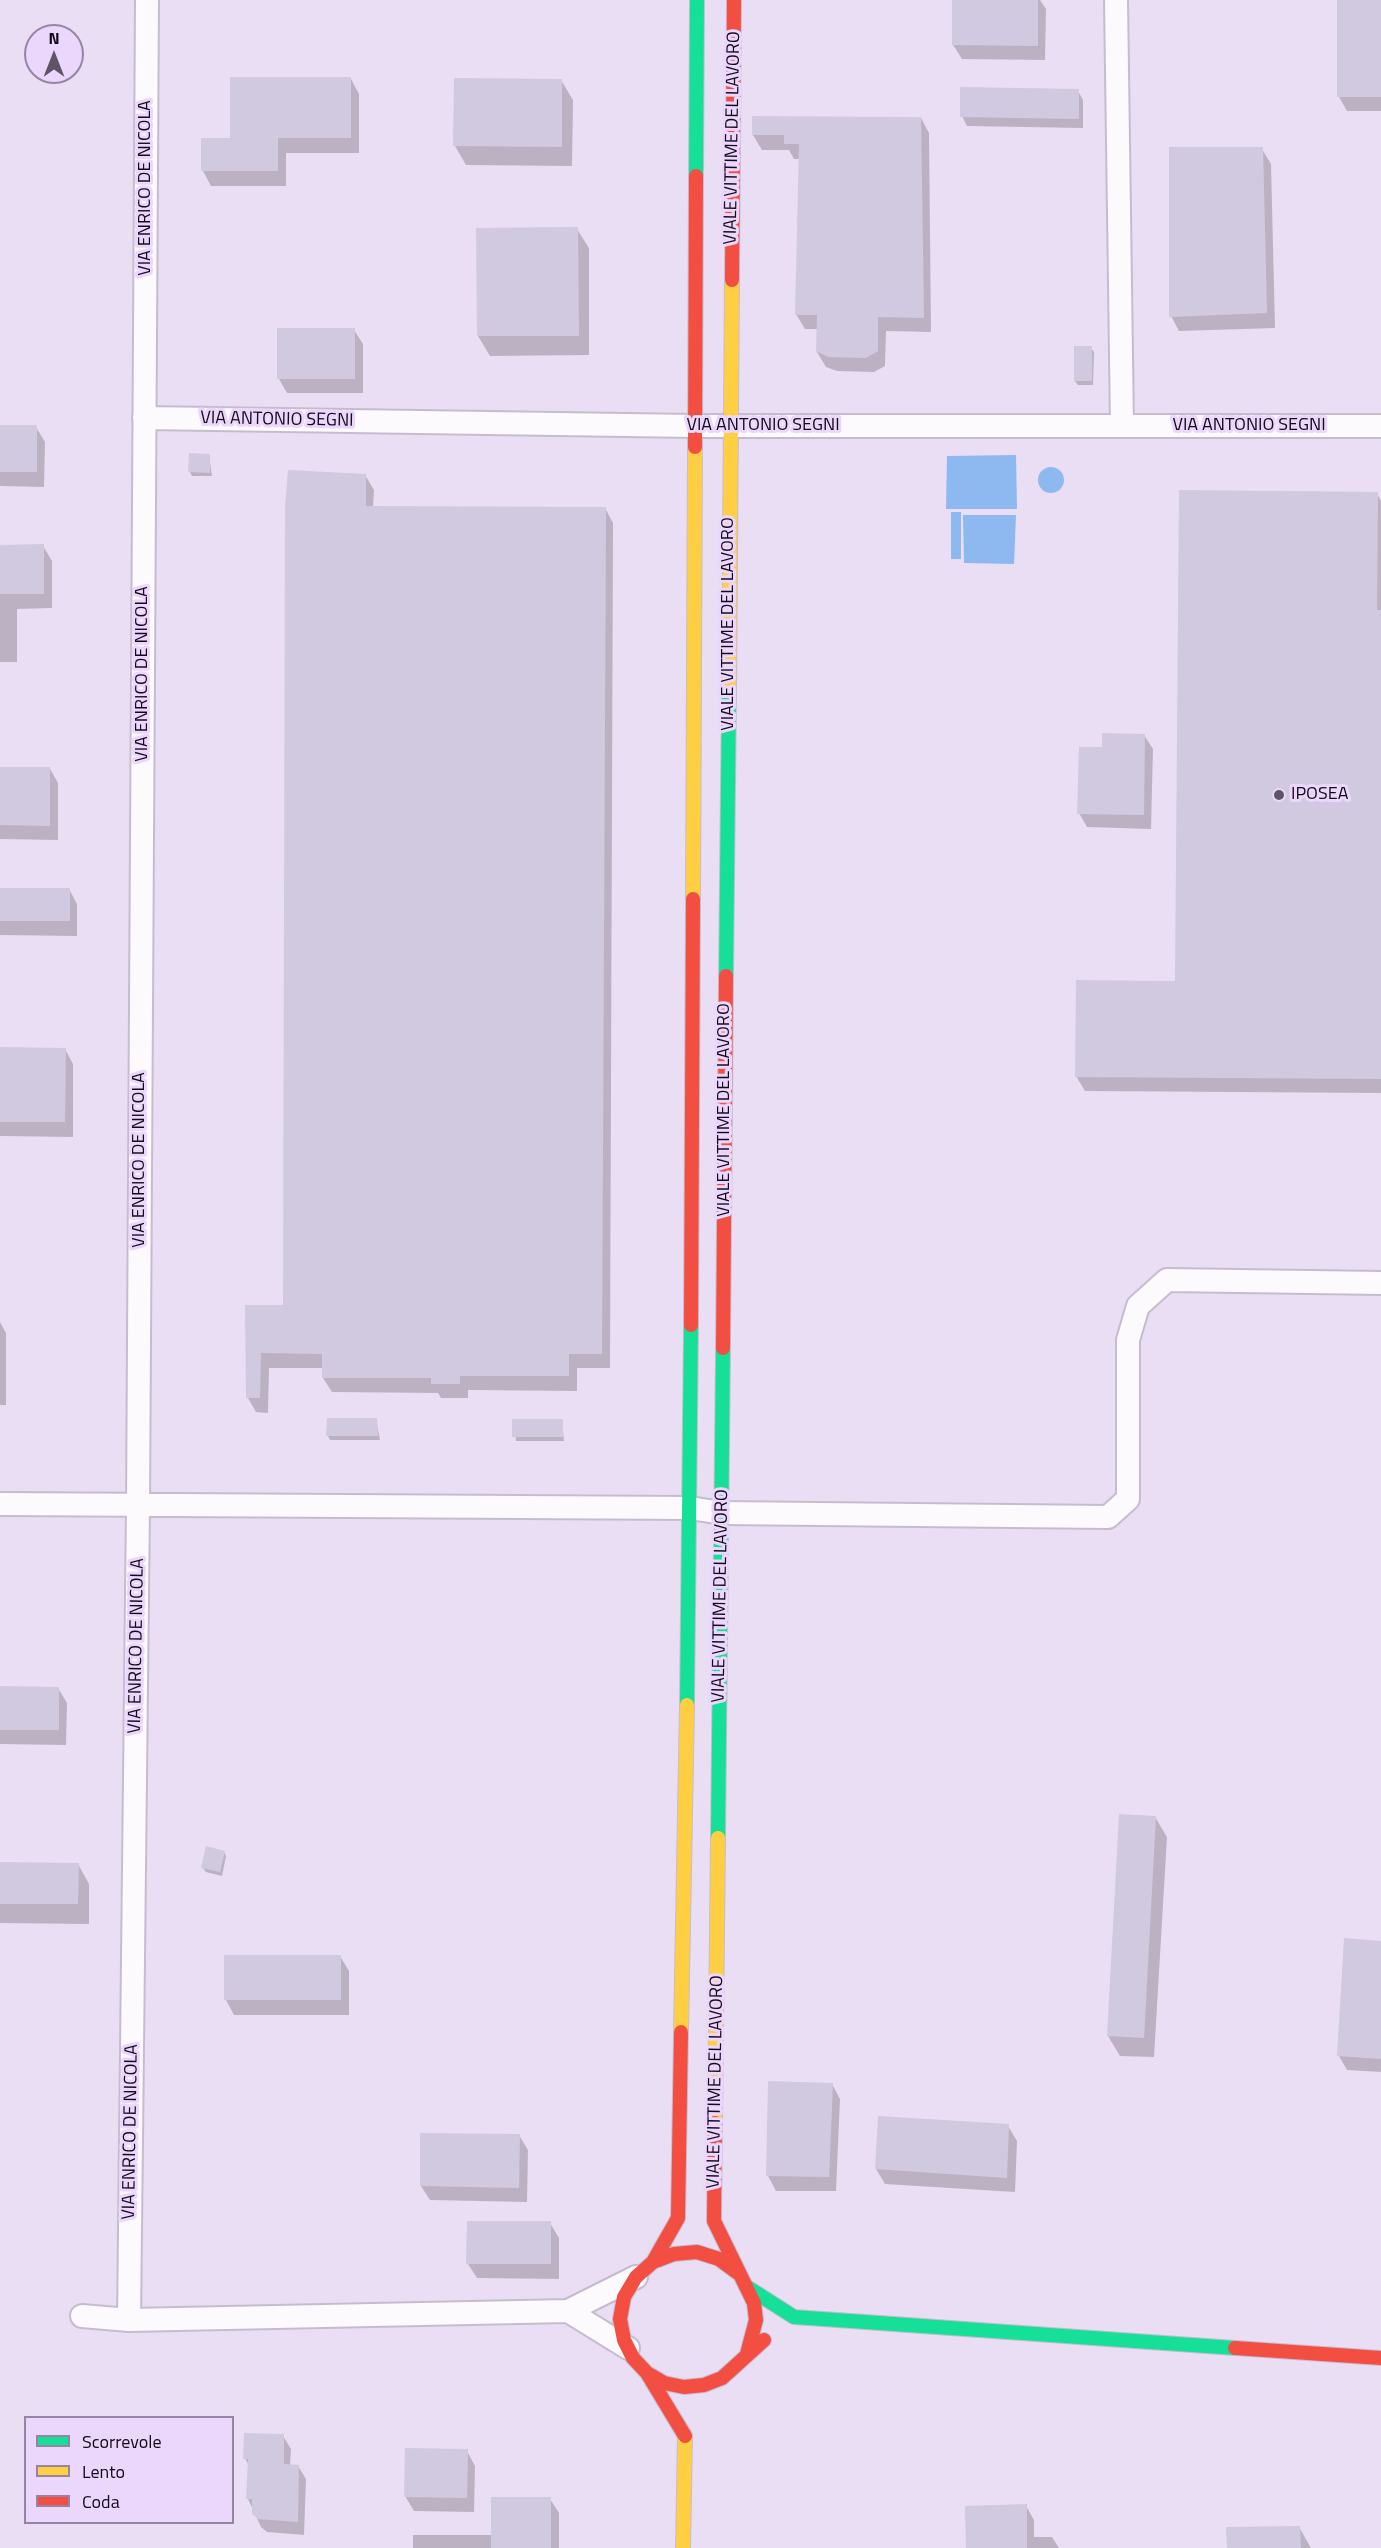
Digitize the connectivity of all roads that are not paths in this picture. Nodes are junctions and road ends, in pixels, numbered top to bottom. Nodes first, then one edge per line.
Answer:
1 (147, 0) edge
2 (697, 0) edge
3 (734, 0) edge
4 (1116, 0) edge
5 (144, 418) junction
6 (694, 426) junction
7 (730, 426) junction
8 (1122, 426) junction
9 (1381, 426) edge
10 (1381, 1283) edge
11 (0, 1504) edge
12 (138, 1506) junction
13 (690, 1508) junction
14 (722, 1513) junction
15 (652, 2262) junction
16 (738, 2273) junction
17 (636, 2277) junction
18 (747, 2287) junction
19 (568, 2311) junction
20 (82, 2316) dead end
21 (129, 2320) junction
22 (784, 2324) junction
23 (628, 2348) junction
24 (747, 2354) junction
25 (1381, 2358) edge
26 (647, 2373) junction
27 (722, 2378) junction
28 (710, 2397) dead end
29 (683, 2548) edge

1 - 5 street, VIA ENRICO DE NICOLA
2 - 6 street, VIALE VITTIME DEL LAVORO
3 - 7 street, VIALE VITTIME DEL LAVORO
4 - 8 street
5 - 6 street, VIA ANTONIO SEGNI
5 - 12 street, VIA ENRICO DE NICOLA
6 - 7 street, VIA ANTONIO SEGNI
6 - 13 street, VIALE VITTIME DEL LAVORO
7 - 8 street, VIA ANTONIO SEGNI
7 - 14 street, VIALE VITTIME DEL LAVORO
8 - 9 street, VIA ANTONIO SEGNI
10 - 14 street
11 - 12 street
12 - 13 street
12 - 21 street, VIA ENRICO DE NICOLA
13 - 14 street
13 - 15 street, VIALE VITTIME DEL LAVORO
14 - 16 street, VIALE VITTIME DEL LAVORO
15 - 16 street
15 - 17 street
16 - 18 street
17 - 19 street
17 - 23 street
18 - 22 street
18 - 24 street
19 - 21 street
19 - 23 street
20 - 21 street
22 - 24 street
22 - 25 street
23 - 26 street
24 - 27 street
26 - 27 street
26 - 29 street
27 - 28 street

